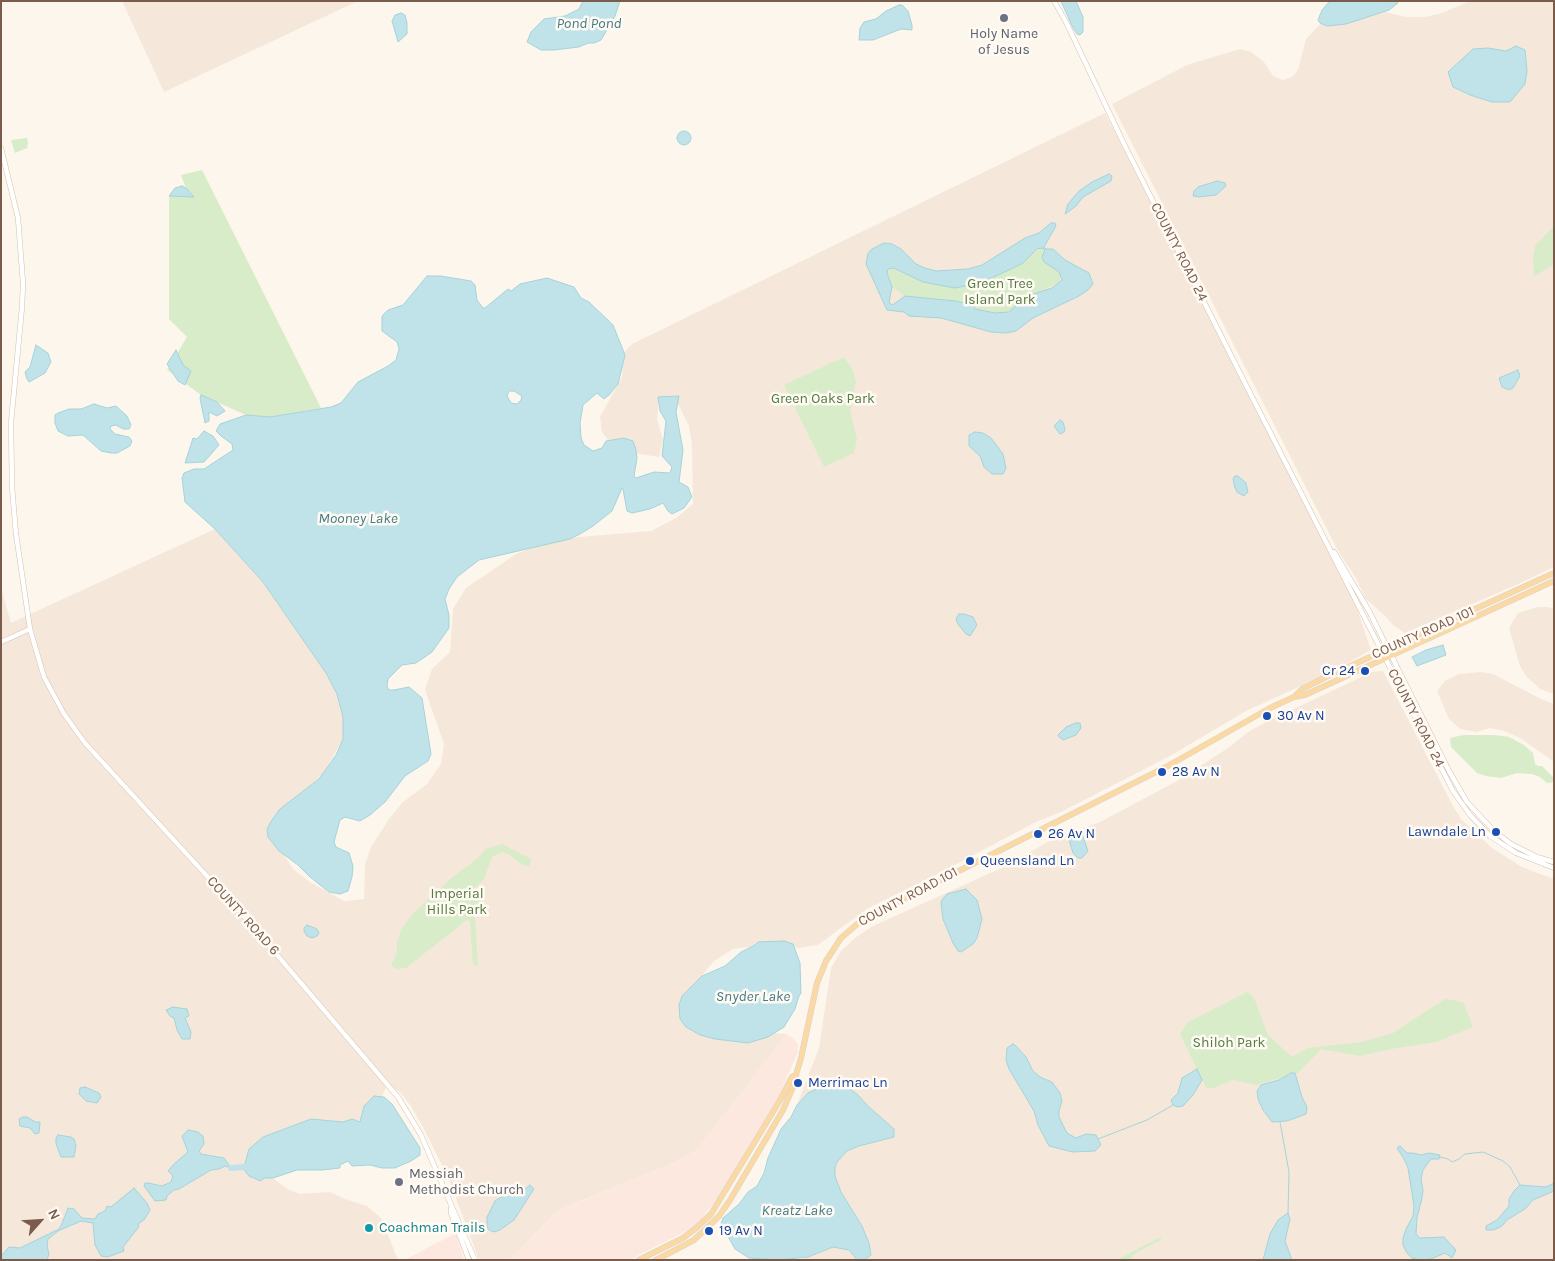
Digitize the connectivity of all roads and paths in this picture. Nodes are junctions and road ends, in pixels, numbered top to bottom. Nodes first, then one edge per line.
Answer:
1 (1054, 1) edge
2 (1, 148) edge
3 (1306, 503) junction
4 (1554, 573) edge
5 (1554, 581) edge
6 (30, 630) junction
7 (1, 642) edge
8 (1389, 649) junction
9 (1382, 652) junction
10 (1392, 655) junction
11 (1385, 658) junction
12 (1294, 697) junction
13 (1554, 862) edge
14 (1554, 868) edge
15 (796, 1075) junction
16 (451, 1207) junction
17 (469, 1260) edge
18 (475, 1260) edge
19 (639, 1260) edge
20 (656, 1260) edge

1 - 3 street, COUNTY ROAD 24
2 - 6 street, COUNTY ROAD 6
3 - 8 street, COUNTY ROAD 24
3 - 9 street, COUNTY ROAD 24
4 - 8 main road, COUNTY ROAD 101
5 - 10 main road, COUNTY ROAD 101
6 - 7 street
6 - 16 street, COUNTY ROAD 6
8 - 9 main road, COUNTY ROAD 101
8 - 10 street, COUNTY ROAD 24
9 - 11 street, COUNTY ROAD 24
9 - 12 main road, COUNTY ROAD 101
10 - 11 main road, COUNTY ROAD 101
10 - 13 street, COUNTY ROAD 24
11 - 12 main road, COUNTY ROAD 101
11 - 14 street, COUNTY ROAD 24
12 - 15 main road, COUNTY ROAD 101
15 - 19 main road, COUNTY ROAD 101
15 - 20 main road, COUNTY ROAD 101
16 - 17 street, COUNTY ROAD 6
16 - 18 street, COUNTY ROAD 6

